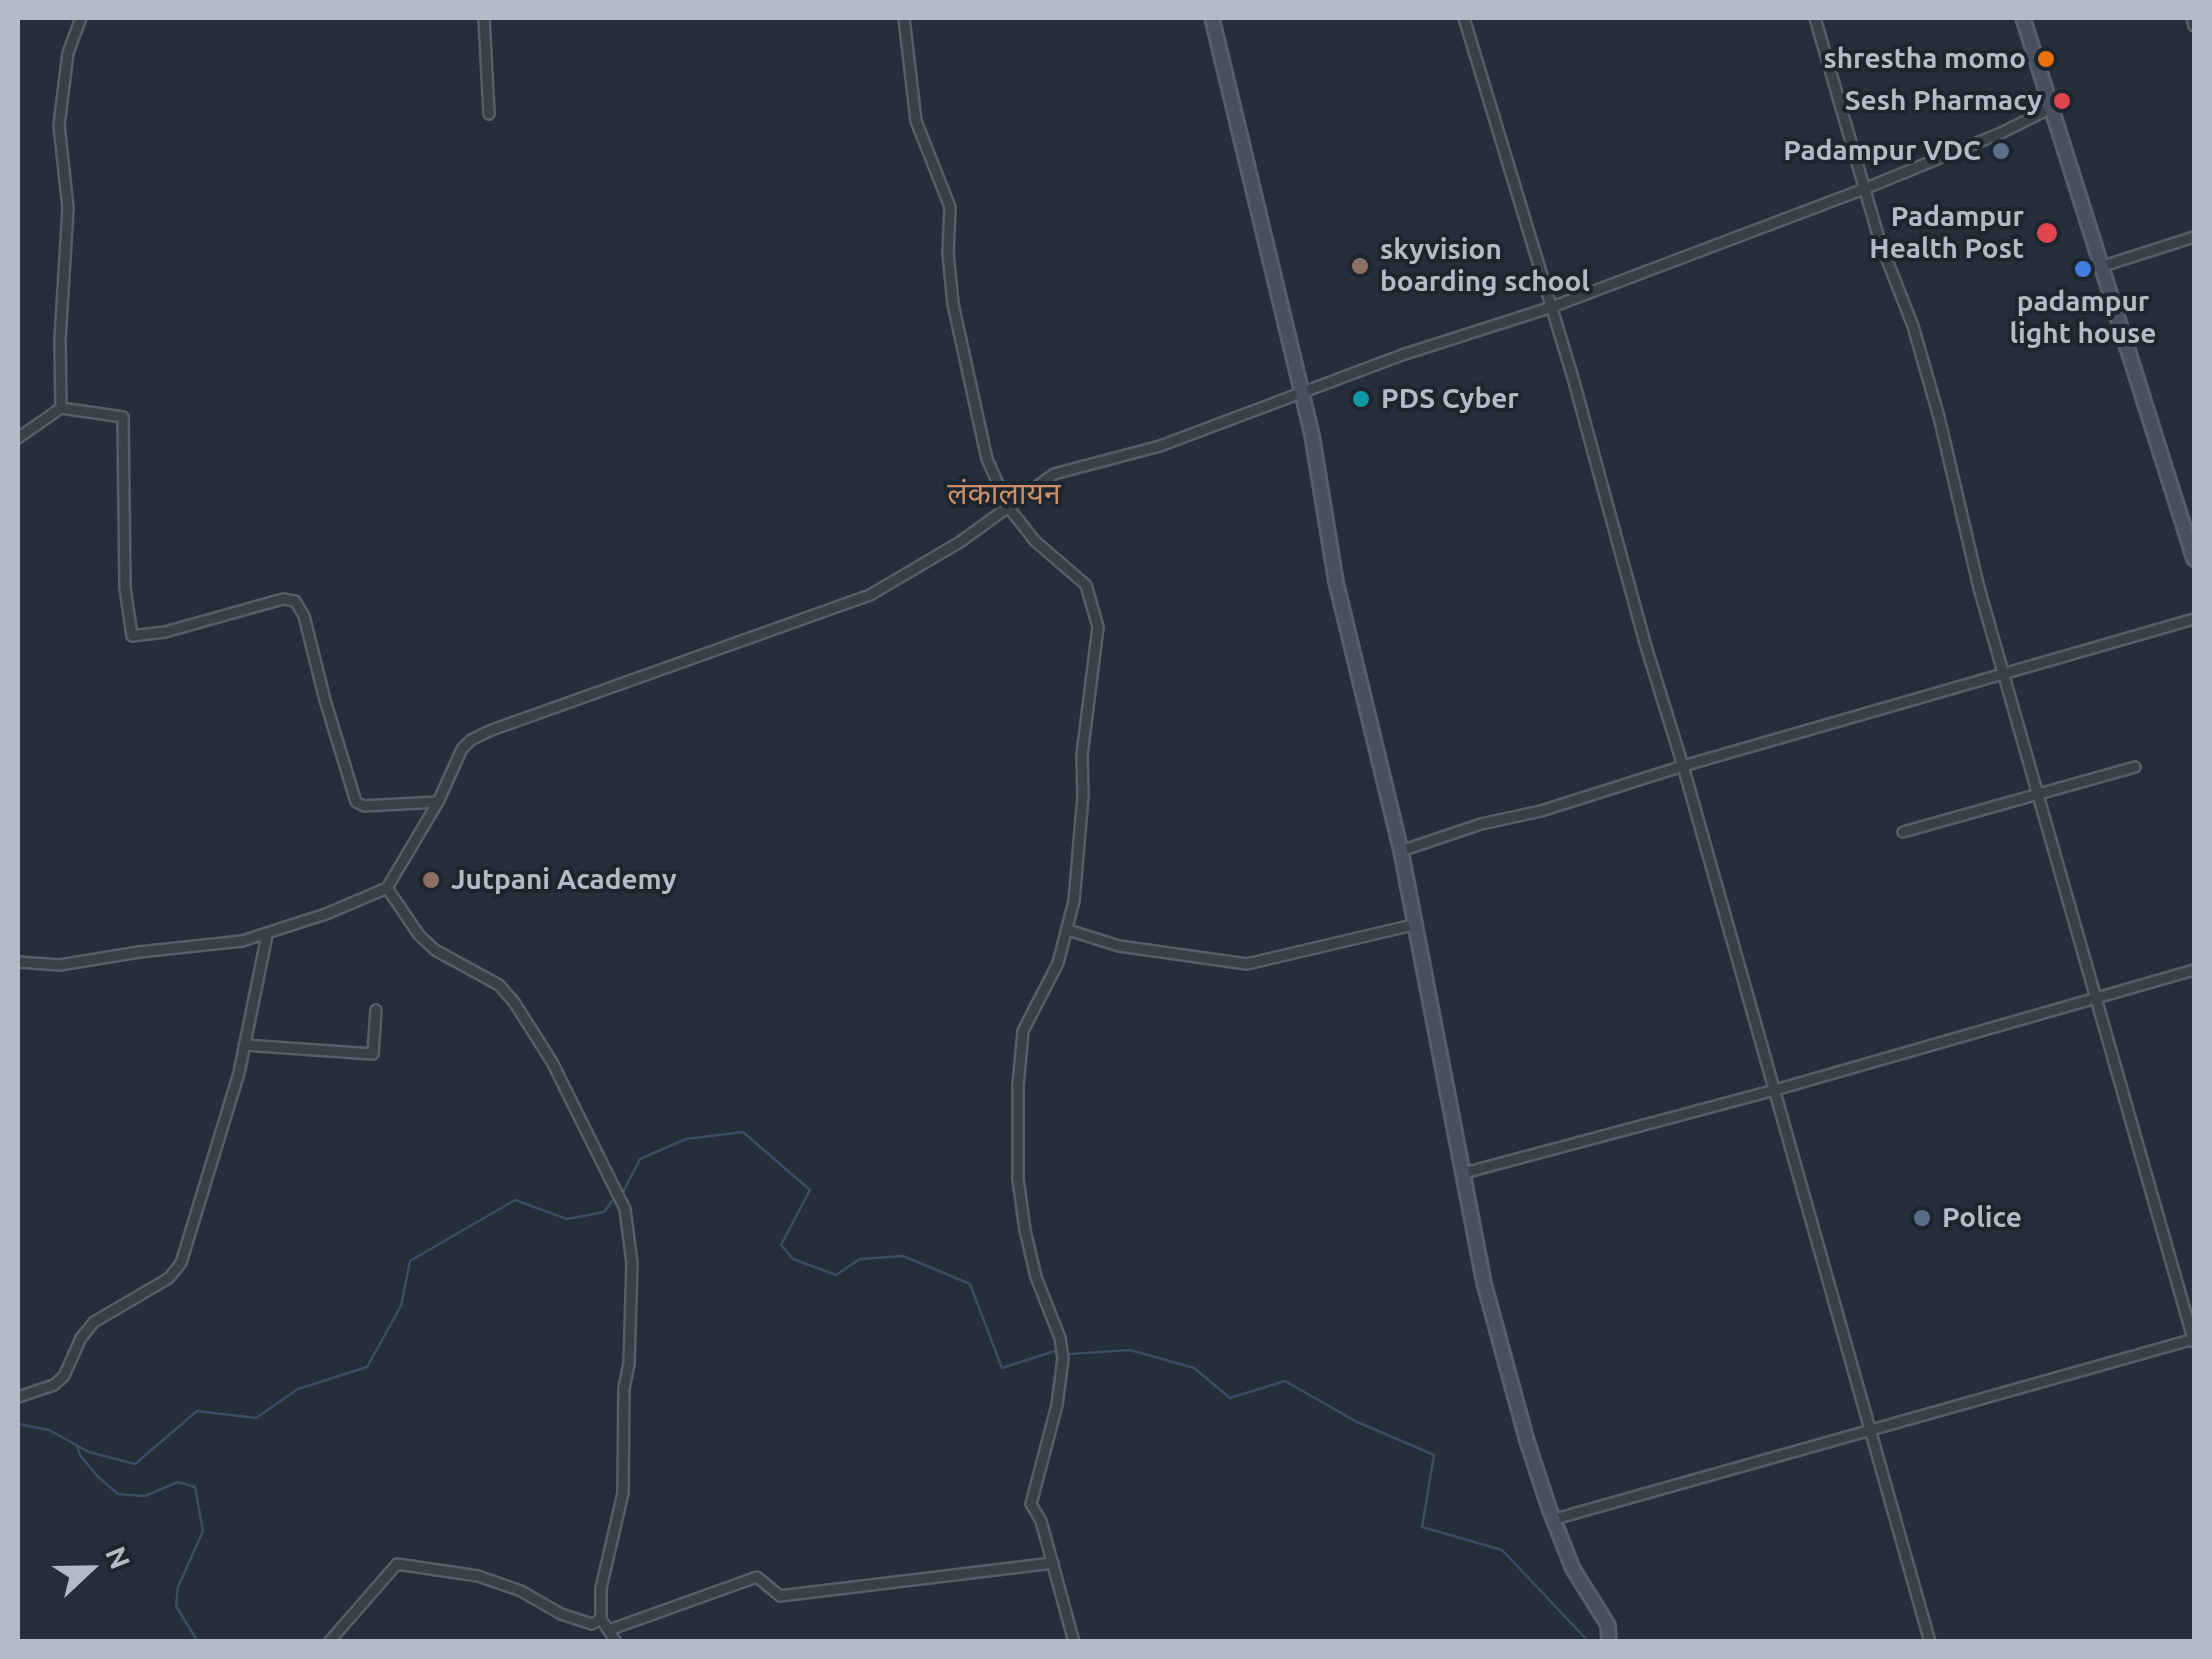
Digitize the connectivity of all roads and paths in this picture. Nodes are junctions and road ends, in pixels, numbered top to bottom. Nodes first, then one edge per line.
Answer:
1 (81, 18) edge
2 (484, 18) edge
3 (904, 18) edge
4 (1212, 18) edge
5 (1464, 18) edge
6 (1815, 18) edge
7 (2023, 18) edge
8 (2192, 18) edge
9 (2194, 26) edge
10 (2051, 108) junction
11 (489, 114) dead end
12 (1864, 189) junction
13 (2194, 237) edge
14 (2100, 267) junction
15 (1552, 307) junction
16 (1302, 394) junction
17 (61, 408) junction
18 (18, 438) edge
19 (1009, 508) junction
20 (2194, 559) edge
21 (2194, 619) edge
22 (2006, 675) junction
23 (1683, 766) junction
24 (2135, 767) dead end
25 (2039, 795) junction
26 (438, 802) junction
27 (1903, 832) dead end
28 (1400, 851) junction
29 (387, 888) junction
30 (1414, 925) junction
31 (1068, 930) junction
32 (267, 935) junction
33 (18, 962) edge
34 (2194, 970) edge
35 (2096, 1000) junction
36 (376, 1010) dead end
37 (244, 1045) junction
38 (1775, 1090) junction
39 (1464, 1173) junction
40 (2194, 1340) edge
41 (18, 1397) edge
42 (1872, 1430) junction
43 (1555, 1519) junction
44 (1053, 1563) junction
45 (601, 1618) junction
46 (609, 1630) junction
47 (329, 1642) edge
48 (616, 1642) edge
49 (1074, 1642) edge
50 (1609, 1642) edge
51 (1930, 1642) edge

1 - 17 street
2 - 11 street
3 - 19 street
4 - 16 street
5 - 15 street
6 - 12 street
7 - 10 street
8 - 9 street
10 - 12 street
10 - 14 street
12 - 15 street
12 - 22 street
13 - 14 street
14 - 20 street
15 - 16 street
15 - 23 street
16 - 19 street
16 - 28 street
17 - 18 street
17 - 26 street
19 - 26 street
19 - 31 street
21 - 22 street
22 - 23 street
22 - 25 street
23 - 28 street
23 - 38 street
24 - 25 street
25 - 27 street
25 - 35 street
26 - 29 street
28 - 30 street
29 - 32 street
29 - 45 street
30 - 31 street
30 - 39 street
31 - 44 street
32 - 33 street
32 - 37 street
34 - 35 street
35 - 38 street
35 - 40 street
36 - 37 street
37 - 41 street
38 - 39 street
38 - 42 street
39 - 43 street
40 - 42 street
42 - 43 street
42 - 51 street
43 - 50 street
44 - 46 street
44 - 49 street
45 - 46 street
45 - 47 street
46 - 48 street

